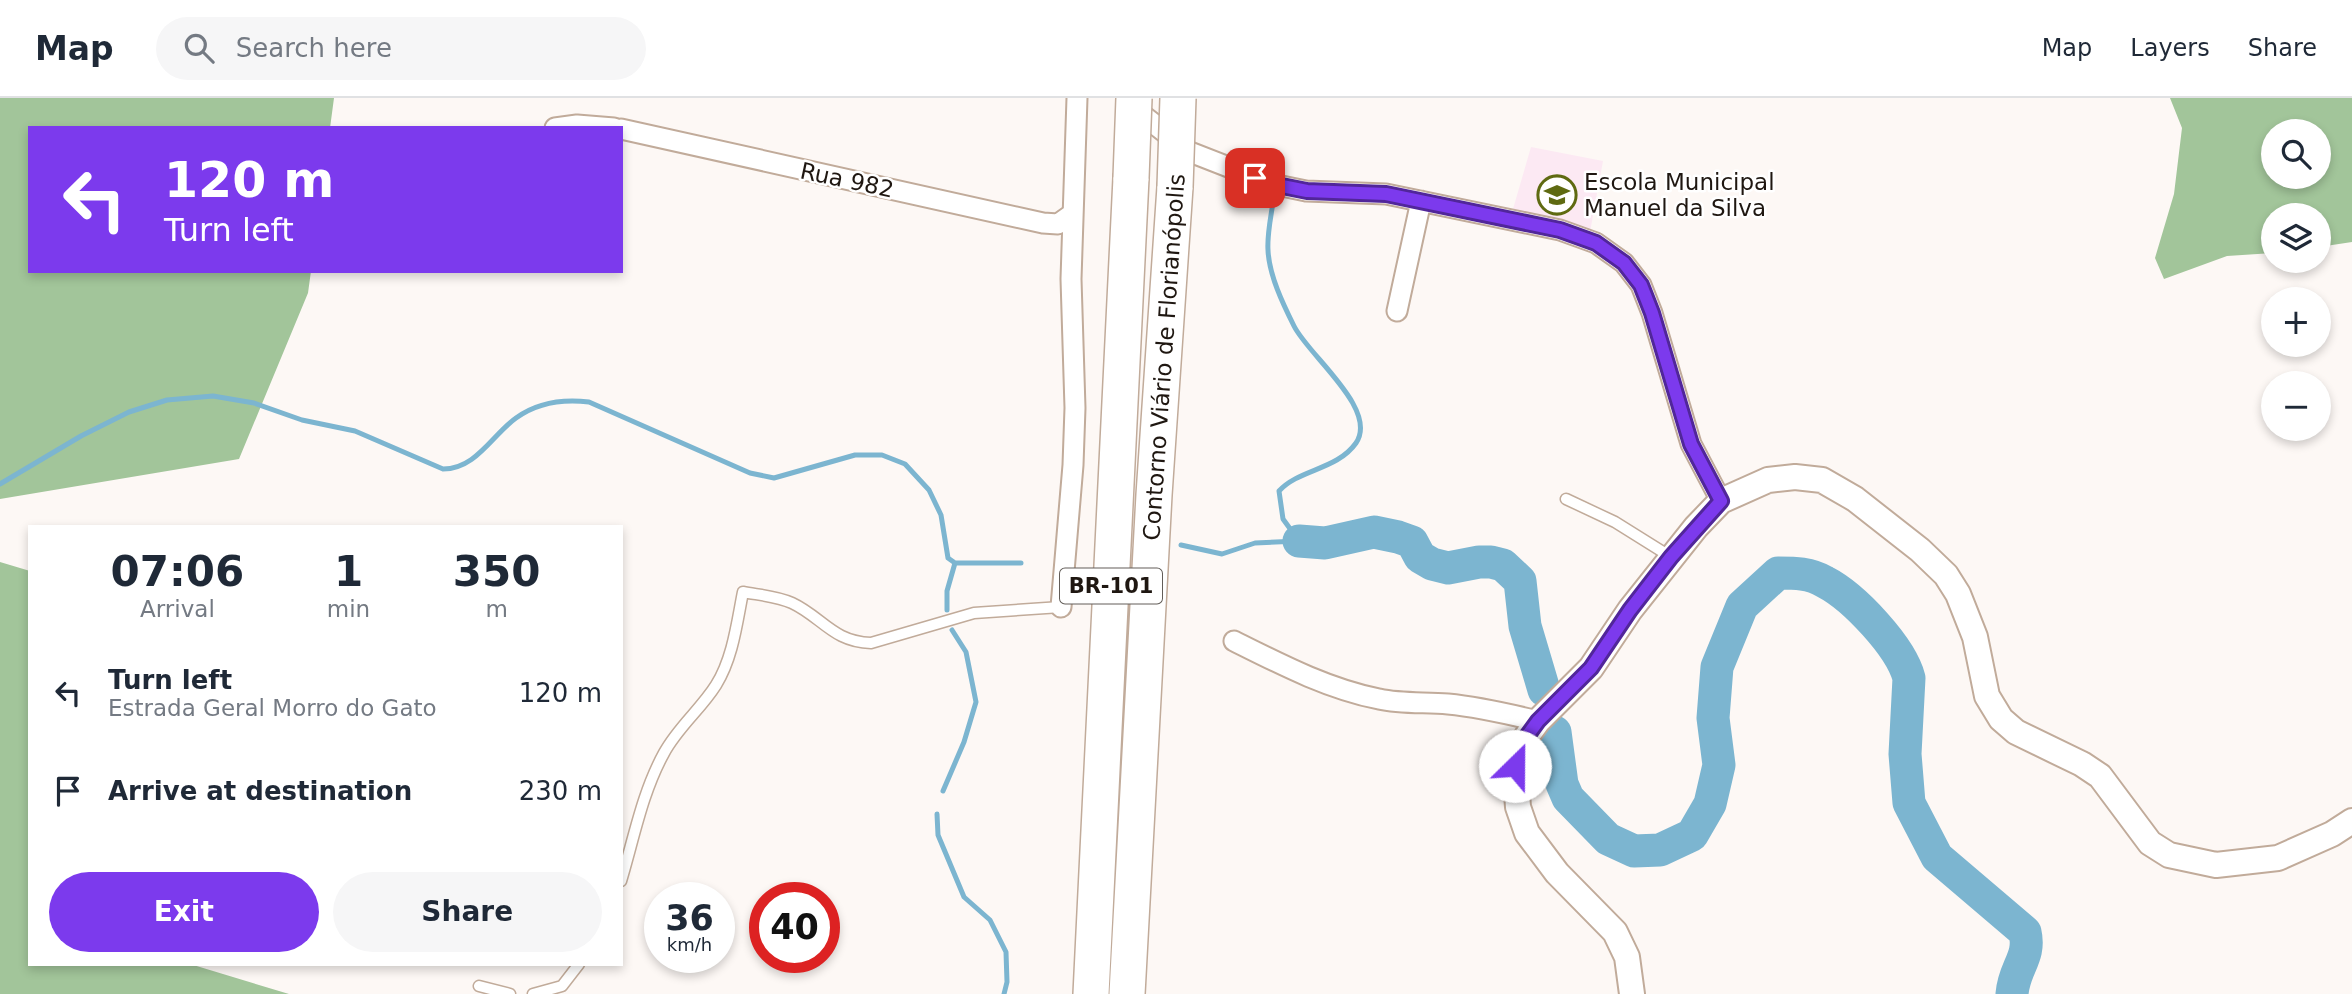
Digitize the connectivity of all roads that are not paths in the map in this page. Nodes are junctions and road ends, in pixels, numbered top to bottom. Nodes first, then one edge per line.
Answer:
1 (1077, 98) edge
2 (1122, 98) edge
3 (1134, 98) edge
4 (1178, 98) edge
5 (570, 126) edge
6 (589, 126) edge
7 (623, 129) edge
8 (1421, 201) junction
9 (1072, 214) junction
10 (1397, 311) dead end
11 (1566, 499) dead end
12 (1721, 501) junction
13 (1671, 557) junction
14 (1061, 607) joint
15 (1234, 640) dead end
16 (1538, 721) junction
17 (2352, 821) edge
18 (623, 873) edge
19 (577, 966) edge
20 (479, 986) dead end
21 (509, 994) edge
22 (533, 994) edge
23 (1091, 994) edge
24 (1127, 994) edge
25 (1632, 994) edge

1 - 9 street
2 - 8 street
3 - 23 highway, Contorno Viário de Florianópolis / BR-101, bridge
4 - 24 highway, Contorno Viário de Florianópolis / BR-101, bridge
5 - 6 street
7 - 9 street, Rua 982
8 - 10 street
8 - 12 street
9 - 14 street
11 - 13 lane
12 - 13 street
12 - 17 street
13 - 16 street
14 - 18 lane
15 - 16 street
16 - 25 street
19 - 22 lane
20 - 21 lane

